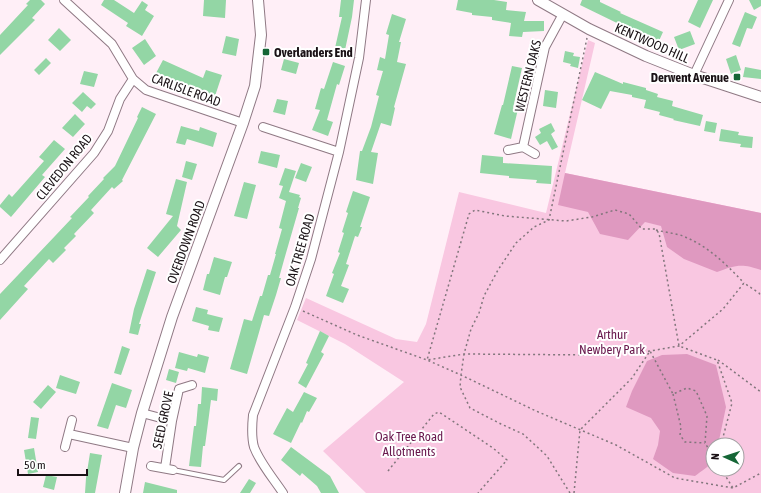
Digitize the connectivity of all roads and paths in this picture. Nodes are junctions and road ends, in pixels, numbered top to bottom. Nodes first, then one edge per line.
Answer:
1 (64, 0) edge
2 (258, 0) edge
3 (366, 0) edge
4 (538, 0) edge
5 (729, 0) edge
6 (563, 14) junction
7 (589, 29) junction
8 (694, 75) junction
9 (133, 79) junction
10 (761, 97) edge
11 (243, 122) junction
12 (263, 127) dead end
13 (523, 147) junction
14 (508, 150) dead end
15 (338, 152) junction
16 (535, 154) dead end
17 (548, 220) junction
18 (655, 229) junction
19 (0, 260) edge
20 (744, 283) junction
21 (760, 292) edge
22 (761, 296) edge
23 (295, 307) junction
24 (679, 346) junction
25 (650, 351) junction
26 (464, 354) junction
27 (427, 360) junction
28 (717, 360) junction
29 (461, 375) junction
30 (192, 385) dead end
31 (761, 392) edge
32 (673, 394) junction
33 (142, 413) junction
34 (72, 420) dead end
35 (172, 421) junction
36 (580, 430) junction
37 (69, 434) junction
38 (705, 437) edge
39 (723, 437) edge
40 (705, 443) edge
41 (66, 448) dead end
42 (133, 448) junction
43 (151, 466) dead end
44 (239, 466) dead end
45 (169, 469) junction
46 (388, 471) dead end
47 (761, 473) edge
48 (726, 477) edge
49 (733, 488) junction
50 (125, 493) edge
51 (283, 493) edge
52 (478, 493) edge
53 (570, 493) edge
54 (574, 493) edge

1 - 9 street, CARLISLE ROAD
2 - 11 street, OVERDOWN ROAD
3 - 15 street, OAK TREE ROAD
4 - 6 street, KENTWOOD HILL
5 - 8 street
6 - 7 street, KENTWOOD HILL
6 - 13 street, WESTERN OAKS
7 - 8 street, KENTWOOD HILL
7 - 17 path
8 - 10 street, KENTWOOD HILL
9 - 11 street, CARLISLE ROAD
9 - 19 street, CLEVEDON ROAD
11 - 33 street, OVERDOWN ROAD
12 - 15 street
13 - 14 street
13 - 16 street
15 - 23 street, OAK TREE ROAD
17 - 18 path
17 - 26 path
17 - 27 path
18 - 20 path
18 - 24 path
20 - 21 path
20 - 24 path
21 - 22 path
23 - 27 path
23 - 51 street, OAK TREE ROAD
24 - 25 path
24 - 28 path
25 - 26 path
25 - 32 path
25 - 36 path
26 - 27 path
26 - 29 path
27 - 29 path
28 - 31 path
28 - 39 path
29 - 36 path
29 - 53 path
30 - 35 street, SEED GROVE
32 - 38 path
32 - 40 path
33 - 35 street
33 - 42 street, OVERDOWN ROAD
34 - 37 street
35 - 45 street, SEED GROVE
36 - 49 path
36 - 54 path
37 - 41 street
37 - 42 street
42 - 50 street, OVERDOWN ROAD
43 - 45 street, SEED GROVE
44 - 45 lane
46 - 52 path
47 - 49 path
48 - 49 path

